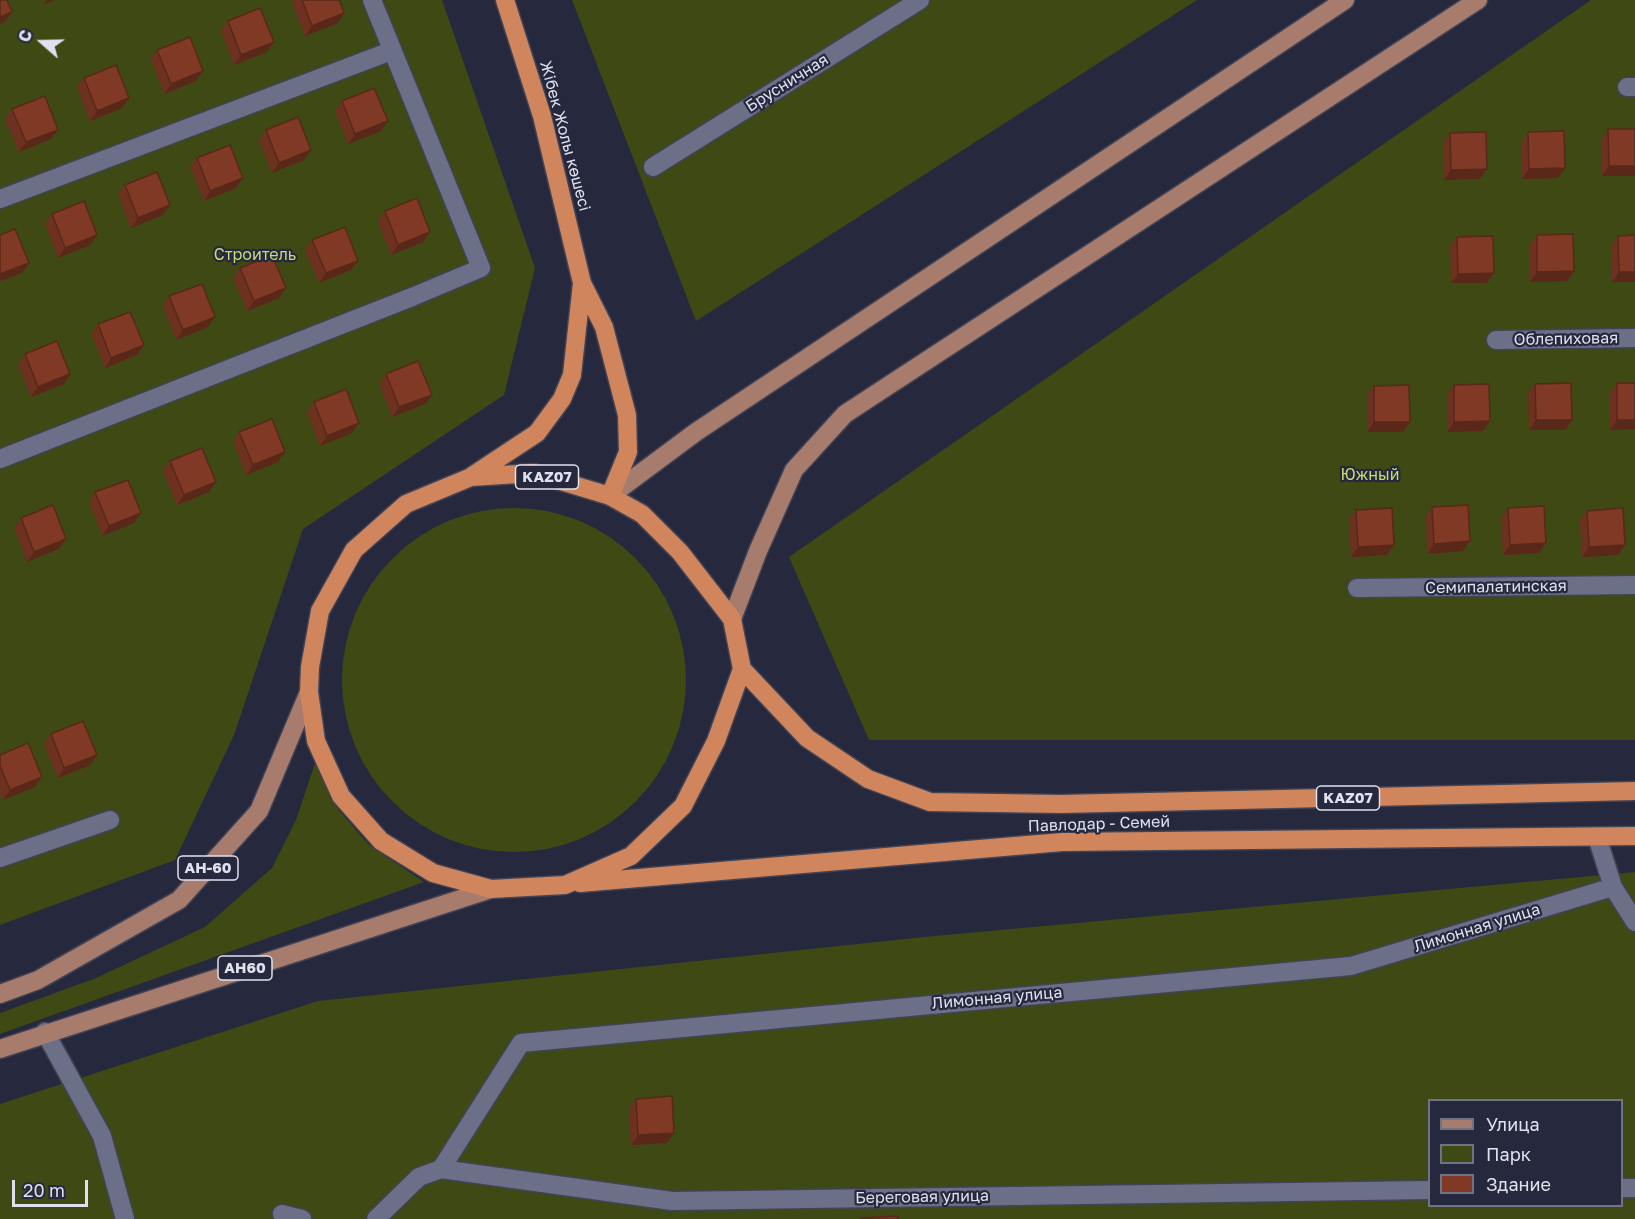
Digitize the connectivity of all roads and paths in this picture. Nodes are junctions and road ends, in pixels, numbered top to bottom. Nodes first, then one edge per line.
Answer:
1 (372, 0) edge
2 (505, 0) edge
3 (920, 0) edge
4 (1345, 0) edge
5 (1478, 0) edge
6 (391, 51) junction
7 (653, 167) dead end
8 (0, 199) edge
9 (582, 283) junction
10 (1635, 338) edge
11 (1496, 340) dead end
12 (0, 459) edge
13 (471, 477) junction
14 (610, 496) junction
15 (1635, 585) edge
16 (1357, 588) dead end
17 (732, 619) junction
18 (742, 669) junction
19 (309, 693) junction
20 (1635, 791) edge
21 (110, 820) dead end
22 (1635, 836) edge
23 (1597, 837) junction
24 (0, 858) edge
25 (565, 885) junction
26 (1613, 887) junction
27 (491, 889) junction
28 (1635, 922) edge
29 (0, 994) edge
30 (45, 1032) junction
31 (0, 1049) edge
32 (441, 1169) junction
33 (1428, 1190) edge
34 (282, 1214) dead end
35 (125, 1219) edge
36 (302, 1219) edge
37 (372, 1219) edge
38 (377, 1219) edge

1 - 6 street
2 - 9 highway, Жібек Жолы көшесі / KAZ07
3 - 7 street, Брусничная
4 - 14 main road
5 - 17 main road
6 - 8 street
6 - 12 street
9 - 13 highway, Жібек Жолы көшесі / KAZ07
9 - 14 highway, Жібек Жолы көшесі / KAZ07
10 - 11 street, Облепиховая
13 - 14 highway, KAZ07
13 - 19 highway, KAZ07
14 - 17 highway, KAZ07
15 - 16 street, Семипалатинская
17 - 18 highway, KAZ07
18 - 20 highway, Павлодар - Семей / KAZ07
18 - 25 highway, KAZ07
19 - 27 highway, KAZ07
19 - 29 main road, АН-60
21 - 24 street
22 - 23 highway, Павлодар - Семей / KAZ07
23 - 25 highway, Павлодар - Семей / KAZ07
23 - 26 street
25 - 27 highway, KAZ07
26 - 28 street
26 - 32 street, Лимонная улица
27 - 30 main road, АН60
30 - 31 main road, АН60
30 - 35 street
32 - 33 street, Береговая улица
32 - 38 street, Береговая улица
34 - 36 street
37 - 38 street

